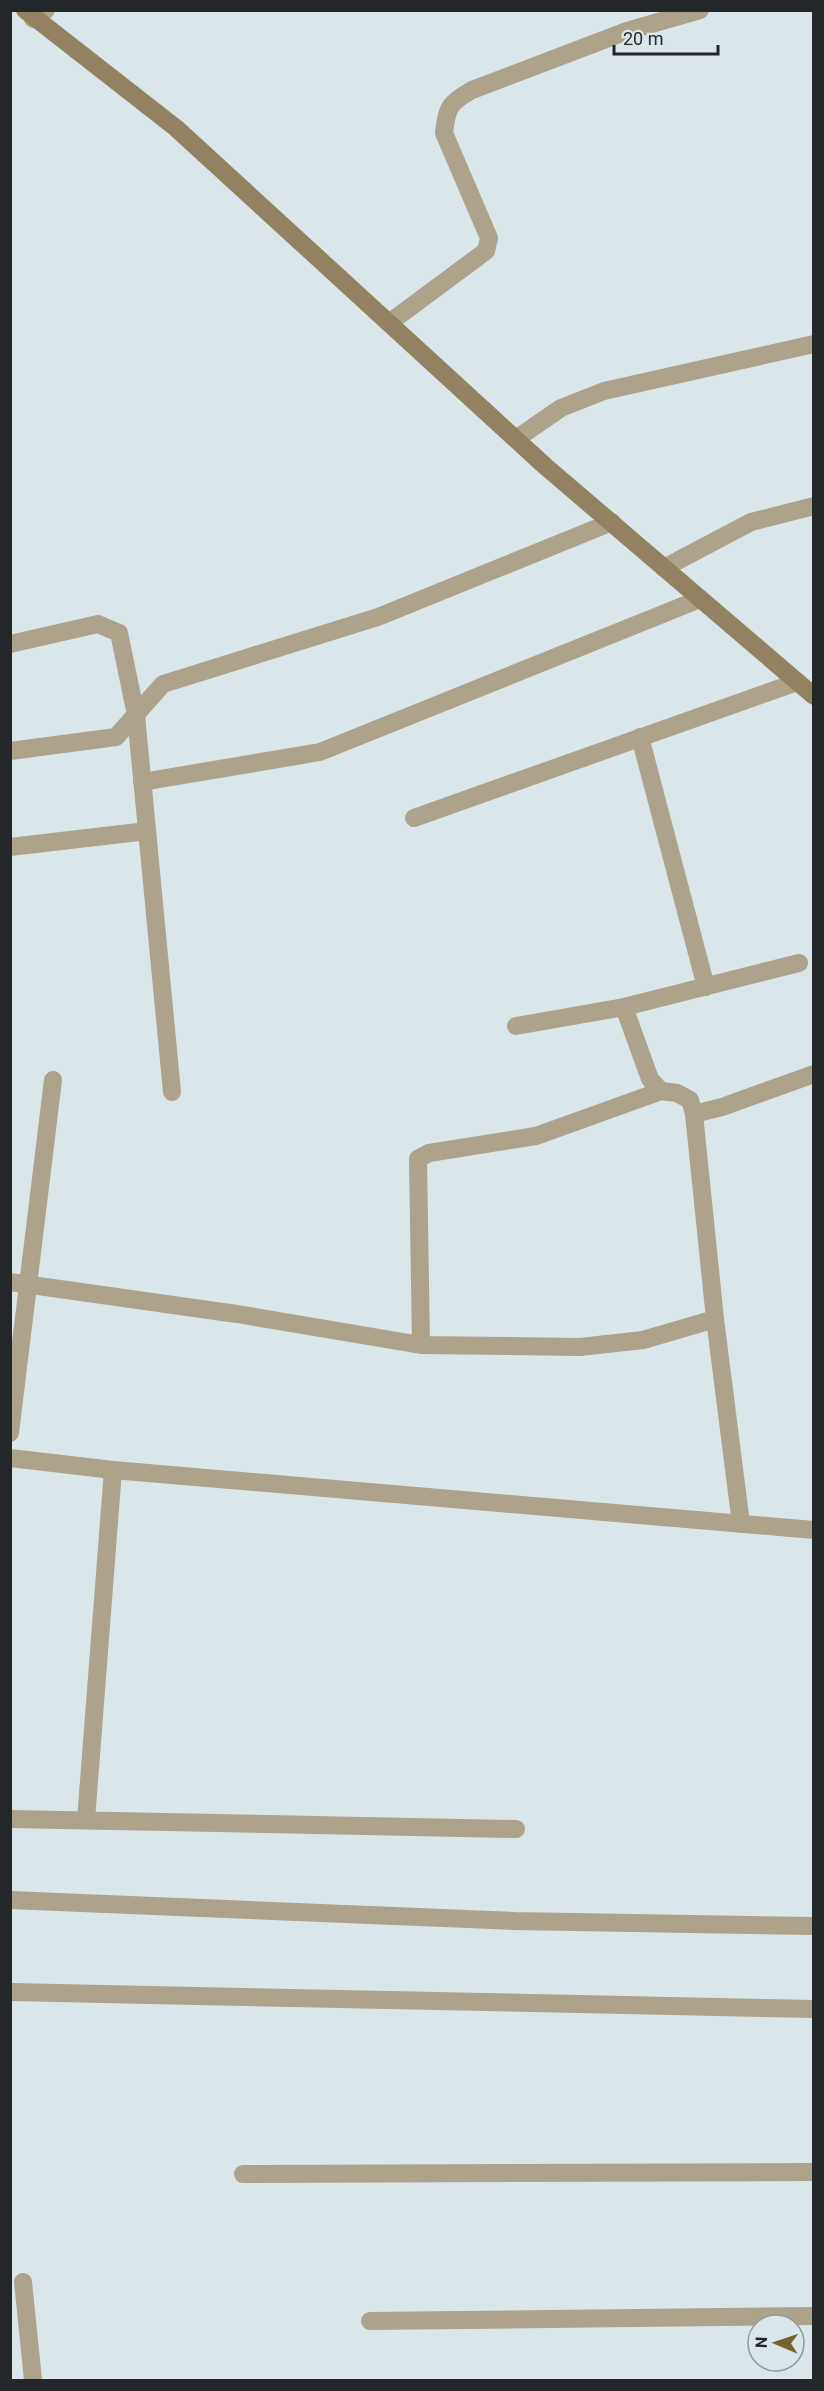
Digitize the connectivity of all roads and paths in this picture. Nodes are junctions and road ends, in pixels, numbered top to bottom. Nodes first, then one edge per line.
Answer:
1 (700, 10) edge
2 (35, 13) edge
3 (389, 323) junction
4 (813, 344) edge
5 (516, 439) junction
6 (813, 506) edge
7 (612, 522) junction
8 (664, 568) junction
9 (700, 599) junction
10 (10, 644) edge
11 (797, 682) junction
12 (813, 696) edge
13 (136, 715) junction
14 (640, 738) junction
15 (10, 751) edge
16 (142, 782) junction
17 (414, 818) dead end
18 (147, 831) junction
19 (10, 847) edge
20 (799, 963) dead end
21 (706, 987) junction
22 (624, 1007) junction
23 (516, 1026) dead end
24 (813, 1074) edge
25 (53, 1080) dead end
26 (661, 1091) junction
27 (172, 1092) dead end
28 (694, 1114) junction
29 (10, 1282) edge
30 (29, 1285) junction
31 (715, 1319) junction
32 (421, 1346) junction
33 (10, 1433) edge
34 (10, 1458) edge
35 (113, 1470) junction
36 (741, 1524) junction
37 (813, 1530) edge
38 (10, 1818) edge
39 (86, 1820) junction
40 (516, 1829) dead end
41 (10, 1900) edge
42 (813, 1926) edge
43 (10, 1992) edge
44 (813, 2010) edge
45 (813, 2172) edge
46 (243, 2174) dead end
47 (23, 2282) dead end
48 (813, 2316) edge
49 (370, 2321) dead end
50 (33, 2380) edge

1 - 3 street
2 - 3 street
3 - 5 street
4 - 5 street
5 - 7 street
6 - 8 street
7 - 8 street
7 - 13 street
8 - 9 street
9 - 11 street
9 - 16 street
10 - 13 street
11 - 12 street
11 - 14 street
13 - 15 street
13 - 16 street
14 - 17 street
14 - 21 street
16 - 18 street
18 - 19 street
18 - 27 street
20 - 21 street
21 - 22 street
22 - 23 street
22 - 26 street
24 - 28 street
25 - 30 street
26 - 28 street
26 - 32 street
28 - 31 street
29 - 30 street
30 - 32 street
30 - 33 street
31 - 32 street
31 - 36 street
34 - 35 street
35 - 36 street
35 - 39 street
36 - 37 street
38 - 39 street
39 - 40 street
41 - 42 street
43 - 44 street
45 - 46 street
47 - 50 street
48 - 49 street

